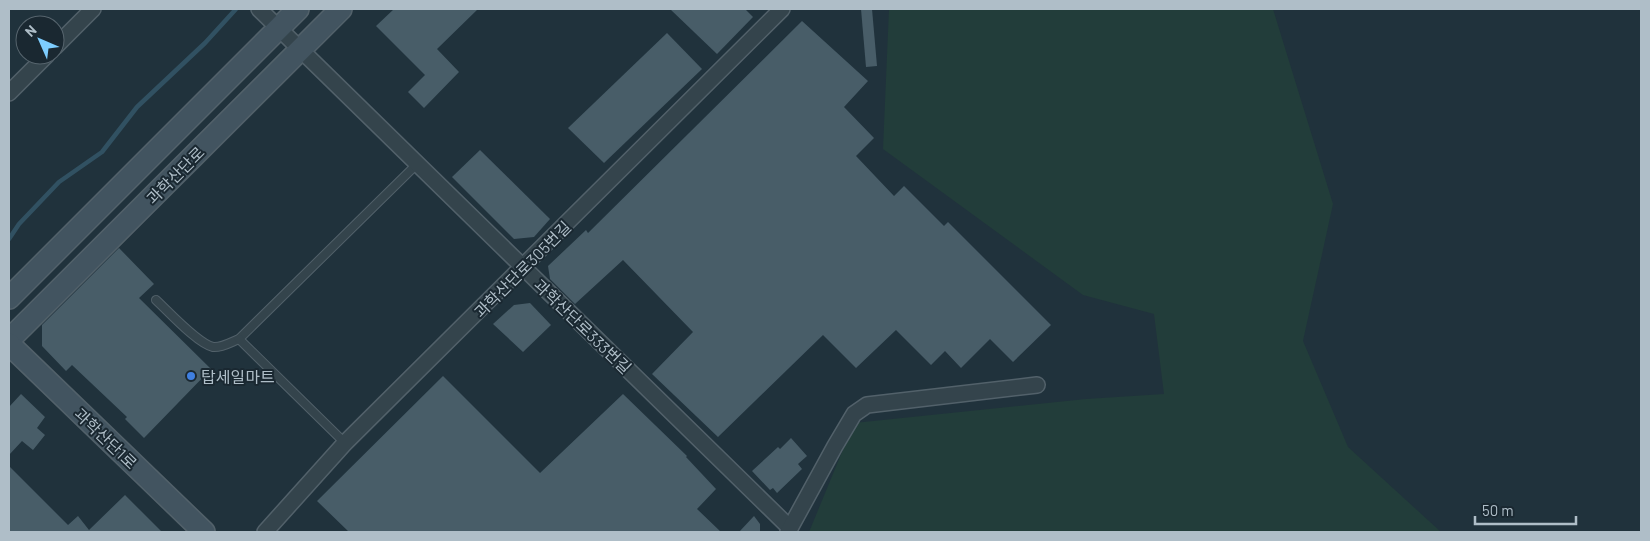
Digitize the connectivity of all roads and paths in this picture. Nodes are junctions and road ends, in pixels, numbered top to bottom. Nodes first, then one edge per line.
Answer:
1 (93, 9) edge
2 (259, 9) edge
3 (298, 9) edge
4 (341, 9) edge
5 (782, 9) edge
6 (65, 37) edge
7 (289, 39) junction
8 (37, 65) edge
9 (9, 93) edge
10 (417, 164) junction
11 (523, 268) junction
12 (9, 298) edge
13 (156, 300) dead end
14 (239, 339) junction
15 (9, 342) edge
16 (1037, 385) dead end
17 (345, 443) junction
18 (789, 530) edge
19 (204, 532) edge
20 (265, 532) edge

1 - 6 street
2 - 7 street, 과학산단로333번길
3 - 7 main road, 과학산단로
4 - 7 main road, 과학산단로
5 - 11 street, 과학산단로305번길
7 - 10 street, 과학산단로333번길
7 - 12 main road, 과학산단로
7 - 15 main road, 과학산단로
8 - 9 street
10 - 11 street, 과학산단로333번길
10 - 14 lane
11 - 17 street, 과학산단로305번길
11 - 18 street, 과학산단로333번길
13 - 14 lane
14 - 17 lane
15 - 19 main road, 과학산단1로
16 - 18 street, 과학산단로333번길
17 - 20 street, 과학산단로305번길

